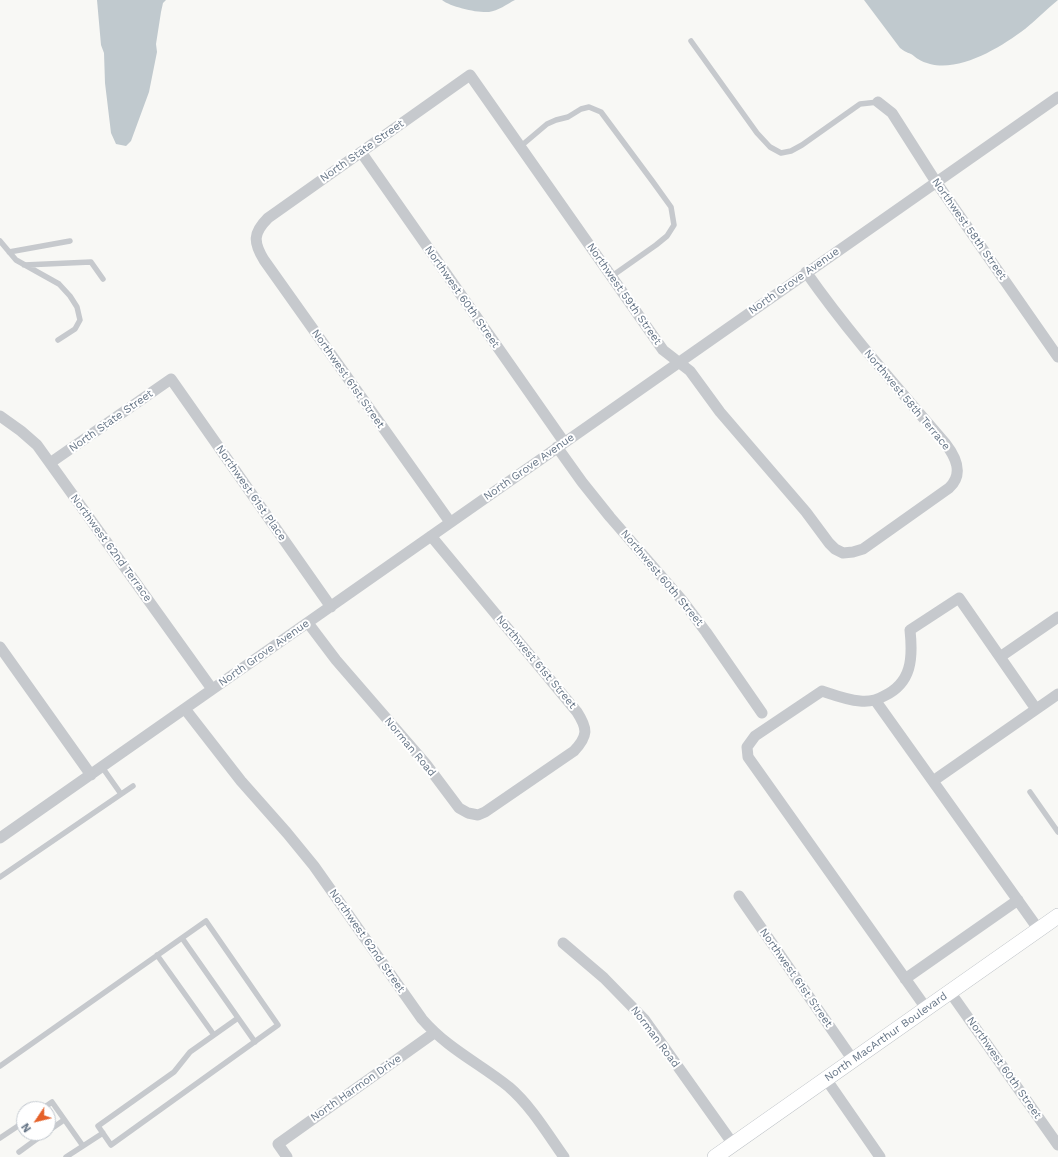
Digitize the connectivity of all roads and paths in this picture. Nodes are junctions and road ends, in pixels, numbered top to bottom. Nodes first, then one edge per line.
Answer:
1 (691, 41) dead end
2 (470, 75) joint
3 (1058, 97) edge
4 (878, 102) joint
5 (521, 146) junction
6 (361, 152) junction
7 (936, 182) junction
8 (257, 232) joint
9 (0, 241) edge
10 (70, 241) dead end
11 (9, 252) junction
12 (24, 265) junction
13 (806, 272) junction
14 (612, 276) junction
15 (103, 279) dead end
16 (58, 340) dead end
17 (1058, 357) edge
18 (678, 362) junction
19 (171, 378) joint
20 (0, 416) edge
21 (560, 444) junction
22 (50, 463) junction
23 (905, 519) joint
24 (450, 522) junction
25 (432, 536) junction
26 (331, 606) junction
27 (1058, 617) edge
28 (308, 623) junction
29 (0, 647) edge
30 (1000, 657) junction
31 (212, 689) junction
32 (1058, 694) edge
33 (876, 700) junction
34 (185, 709) junction
35 (1036, 709) junction
36 (762, 713) dead end
37 (102, 767) junction
38 (91, 774) junction
39 (933, 781) junction
40 (530, 782) joint
41 (133, 786) dead end
42 (1030, 792) dead end
43 (121, 794) junction
44 (1058, 832) edge
45 (1, 835) edge
46 (0, 877) edge
47 (739, 896) dead end
48 (1018, 900) junction
49 (1058, 916) edge
50 (1039, 930) junction
51 (182, 938) junction
52 (563, 943) dead end
53 (157, 955) junction
54 (905, 979) junction
55 (950, 992) junction
56 (926, 1008) junction
57 (238, 1018) junction
58 (434, 1033) junction
59 (214, 1035) junction
60 (255, 1042) junction
61 (853, 1060) junction
62 (0, 1066) edge
63 (826, 1079) junction
64 (56, 1108) edge
65 (64, 1120) junction
66 (56, 1126) edge
67 (16, 1127) edge
68 (103, 1133) junction
69 (0, 1138) edge
70 (34, 1141) edge
71 (733, 1144) junction
72 (1058, 1145) edge
73 (82, 1146) junction
74 (18, 1152) dead end
75 (66, 1157) edge
76 (287, 1157) edge
77 (564, 1157) edge
78 (714, 1157) edge
79 (880, 1157) edge

1 - 4 lane
2 - 5 street, Northwest 59th Street
2 - 6 street, North State Street
3 - 7 street, North Grove Avenue
4 - 7 street, Northwest 58th Street
5 - 14 street, Northwest 59th Street
5 - 14 lane
6 - 8 street, North State Street
6 - 21 street, Northwest 60th Street
7 - 13 street, North Grove Avenue
7 - 17 street, Northwest 58th Street
8 - 24 street, Northwest 61st Street
9 - 11 lane
10 - 11 lane
11 - 12 lane
12 - 15 lane
12 - 16 lane
13 - 18 street, North Grove Avenue
13 - 23 street, Northwest 58th Terrace
14 - 18 street, Northwest 59th Street
18 - 21 street, North Grove Avenue
18 - 23 street, Northwest 59th Street
19 - 22 street, North State Street
19 - 26 street, Northwest 61st Place
20 - 22 street, Northwest 62nd Terrace
21 - 24 street, North Grove Avenue
21 - 36 street, Northwest 60th Street
22 - 31 street, Northwest 62nd Terrace
24 - 25 street, North Grove Avenue
25 - 26 street, North Grove Avenue
25 - 40 street, Northwest 61st Street
26 - 28 street, North Grove Avenue
27 - 30 street
28 - 31 street, North Grove Avenue
28 - 40 street, Norman Road
29 - 38 street
30 - 33 street
30 - 35 street
31 - 34 street, North Grove Avenue
32 - 35 street
33 - 39 street
33 - 54 street
34 - 37 street, North Grove Avenue
34 - 58 street, Northwest 62nd Street
35 - 39 street
37 - 38 street, North Grove Avenue
37 - 43 lane
38 - 45 street, North Grove Avenue
39 - 48 street
41 - 43 lane
42 - 44 lane
43 - 46 lane
47 - 61 street, Northwest 61st Street
48 - 50 street
48 - 54 street
49 - 50 main road, North MacArthur Boulevard
50 - 55 main road, North MacArthur Boulevard
51 - 53 lane
51 - 57 lane
51 - 60 lane
52 - 71 street, Norman Road
53 - 59 lane
53 - 62 lane
54 - 56 street
55 - 56 main road, North MacArthur Boulevard
55 - 72 street, Northwest 60th Street
56 - 61 main road, North MacArthur Boulevard
57 - 59 lane
57 - 60 lane
58 - 76 street, North Harmon Drive
58 - 77 street, Northwest 62nd Street
59 - 68 lane
60 - 68 lane
61 - 63 main road, North MacArthur Boulevard
63 - 71 main road, North MacArthur Boulevard
63 - 79 street
64 - 65 lane
65 - 66 lane
65 - 73 lane
67 - 69 lane
68 - 73 lane
70 - 74 lane
71 - 78 main road, North MacArthur Boulevard
73 - 75 lane

